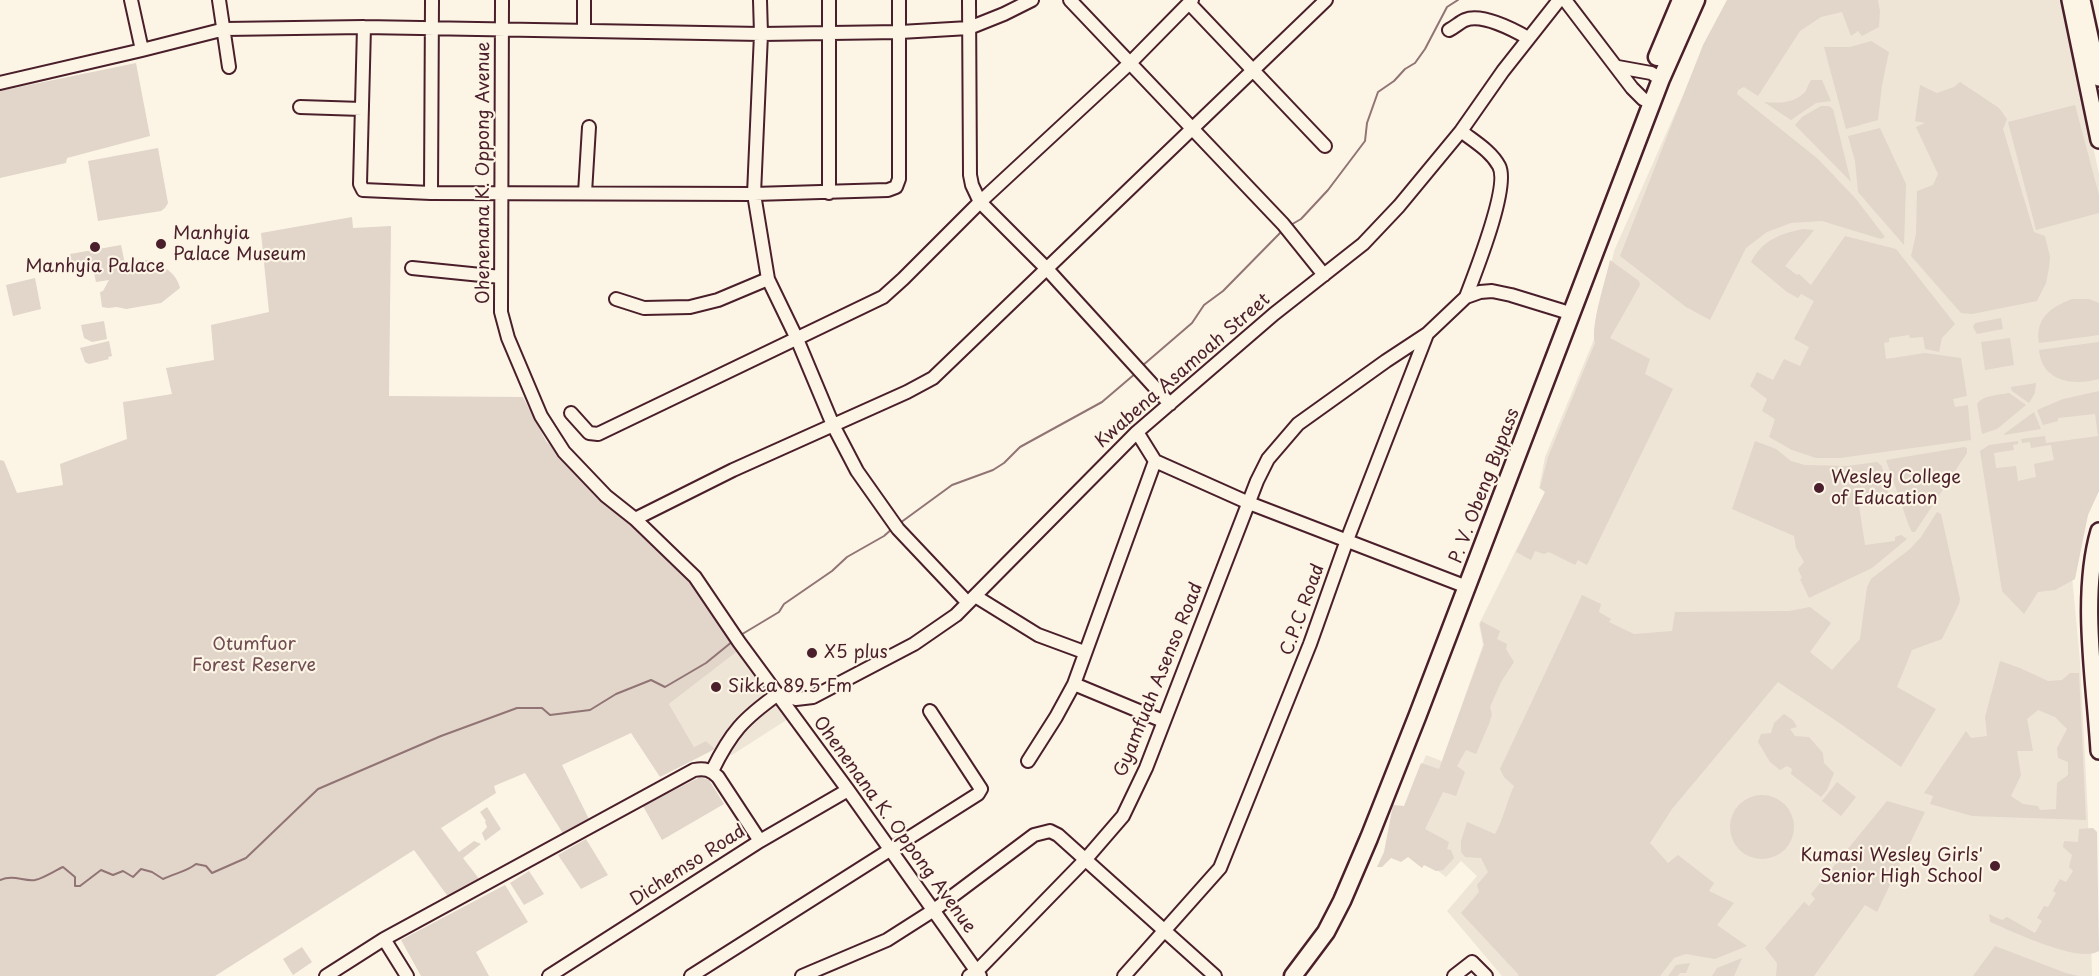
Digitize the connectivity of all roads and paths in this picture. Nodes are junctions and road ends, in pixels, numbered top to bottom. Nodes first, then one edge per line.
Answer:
1 (131, 0) edge
2 (219, 0) edge
3 (432, 0) edge
4 (502, 0) edge
5 (585, 0) edge
6 (760, 0) edge
7 (829, 0) edge
8 (899, 0) edge
9 (969, 0) edge
10 (1032, 0) edge
11 (1070, 0) edge
12 (1326, 0) edge
13 (1559, 0) edge
14 (1564, 0) edge
15 (1681, 0) edge
16 (1696, 0) edge
17 (2070, 0) edge
18 (2082, 0) edge
19 (1190, 1) edge
20 (364, 27) junction
21 (969, 28) junction
22 (225, 29) junction
23 (433, 30) junction
24 (502, 30) junction
25 (584, 30) junction
26 (1449, 30) dead end
27 (900, 32) junction
28 (829, 33) junction
29 (761, 34) junction
30 (1528, 38) junction
31 (142, 50) junction
32 (1130, 63) junction
33 (230, 67) dead end
34 (1618, 67) junction
35 (1252, 71) junction
36 (1656, 76) junction
37 (2099, 78) edge
38 (0, 82) edge
39 (1648, 101) junction
40 (300, 107) dead end
41 (362, 110) junction
42 (589, 127) dead end
43 (1192, 130) junction
44 (1461, 131) junction
45 (2099, 140) edge
46 (1324, 146) dead end
47 (501, 192) junction
48 (431, 193) junction
49 (585, 193) junction
50 (829, 193) junction
51 (754, 194) junction
52 (980, 202) junction
53 (412, 268) dead end
54 (1047, 270) junction
55 (1324, 275) junction
56 (501, 277) junction
57 (768, 279) junction
58 (1466, 297) junction
59 (616, 299) dead end
60 (1567, 312) junction
61 (1427, 334) junction
62 (797, 339) junction
63 (1170, 404) junction
64 (571, 413) dead end
65 (833, 425) junction
66 (1137, 432) junction
67 (1155, 461) junction
68 (1249, 504) junction
69 (635, 519) junction
70 (2099, 531) edge
71 (1347, 540) junction
72 (1463, 585) junction
73 (972, 599) junction
74 (1084, 652) junction
75 (1074, 684) junction
76 (778, 694) junction
77 (930, 711) dead end
78 (1163, 721) junction
79 (2099, 751) edge
80 (1028, 761) dead end
81 (712, 771) junction
82 (848, 790) junction
83 (760, 841) junction
84 (891, 851) junction
85 (1085, 860) junction
86 (934, 910) junction
87 (1165, 932) junction
88 (384, 939) junction
89 (557, 974) edge
90 (976, 974) edge
91 (326, 976) edge
92 (407, 976) edge
93 (691, 976) edge
94 (802, 976) edge
95 (1124, 976) edge
96 (1215, 976) edge
97 (1280, 976) edge
98 (1293, 976) edge
99 (1454, 976) edge
100 (1485, 976) edge

1 - 31 street
2 - 22 street
3 - 23 street
4 - 24 street, Ohenenana K. Oppong Avenue
5 - 25 street
6 - 29 street
7 - 28 street
8 - 27 street
9 - 21 street
10 - 21 street
11 - 32 street
12 - 35 street
13 - 30 street, Kwabena Asamoah Street
14 - 34 street
15 - 36 highway, P. V. Obeng Bypass
16 - 36 highway, P. V. Obeng Bypass
17 - 45 main road
18 - 37 main road
19 - 32 street
19 - 35 street
20 - 22 street
20 - 23 street
20 - 41 street
21 - 27 street
21 - 52 street
22 - 31 street
22 - 33 street
23 - 24 street
23 - 48 street
24 - 25 street
24 - 47 street, Ohenenana K. Oppong Avenue
25 - 29 street
26 - 30 street
27 - 28 street
27 - 50 street
28 - 29 street
28 - 50 street
29 - 51 street
30 - 44 street, Kwabena Asamoah Street
31 - 38 street
32 - 43 street
32 - 52 street
34 - 36 street
34 - 39 street
35 - 43 street
35 - 46 street
36 - 39 highway, P. V. Obeng Bypass
39 - 60 highway, P. V. Obeng Bypass
40 - 41 street
41 - 48 street
42 - 49 street
43 - 54 street
43 - 55 street
44 - 55 street, Kwabena Asamoah Street
44 - 58 street
47 - 48 street
47 - 49 street
47 - 56 street, Ohenenana K. Oppong Avenue
49 - 51 street
50 - 51 street
51 - 57 street
52 - 54 street
52 - 62 street
53 - 56 street
54 - 63 street
54 - 65 street
55 - 63 street, Kwabena Asamoah Street
56 - 69 street, Ohenenana K. Oppong Avenue
57 - 59 street
57 - 62 street
58 - 60 street
58 - 61 street, C.P.C Road
60 - 72 highway, P. V. Obeng Bypass
61 - 68 street
61 - 71 street, C.P.C Road
62 - 64 street
62 - 65 street
63 - 66 street, Kwabena Asamoah Street
65 - 69 street
65 - 73 street
66 - 67 street
66 - 73 street, Kwabena Asamoah Street
67 - 68 street
67 - 74 street
68 - 71 street
68 - 78 street, Gyamfuah Asenso Road
69 - 76 street, Ohenenana K. Oppong Avenue
70 - 79 main road
71 - 72 street
71 - 87 street, C.P.C Road
72 - 97 highway, P. V. Obeng Bypass
72 - 98 highway, P. V. Obeng Bypass
73 - 74 street
73 - 76 street, Kwabena Asamoah Street
74 - 75 street
75 - 78 street
75 - 80 street
76 - 81 street
76 - 82 street, Ohenenana K. Oppong Avenue
77 - 84 street
78 - 85 street, Gyamfuah Asenso Road
81 - 83 street
81 - 88 street
82 - 83 street, Dichemso Road
82 - 84 street, Ohenenana K. Oppong Avenue
83 - 89 street, Dichemso Road
84 - 86 street, Ohenenana K. Oppong Avenue
84 - 93 street
85 - 86 street
85 - 87 street
85 - 90 street, Gyamfuah Asenso Road
86 - 90 street, Ohenenana K. Oppong Avenue
86 - 94 street
87 - 95 street, C.P.C Road
87 - 96 street
88 - 91 street
88 - 92 street
99 - 100 street

